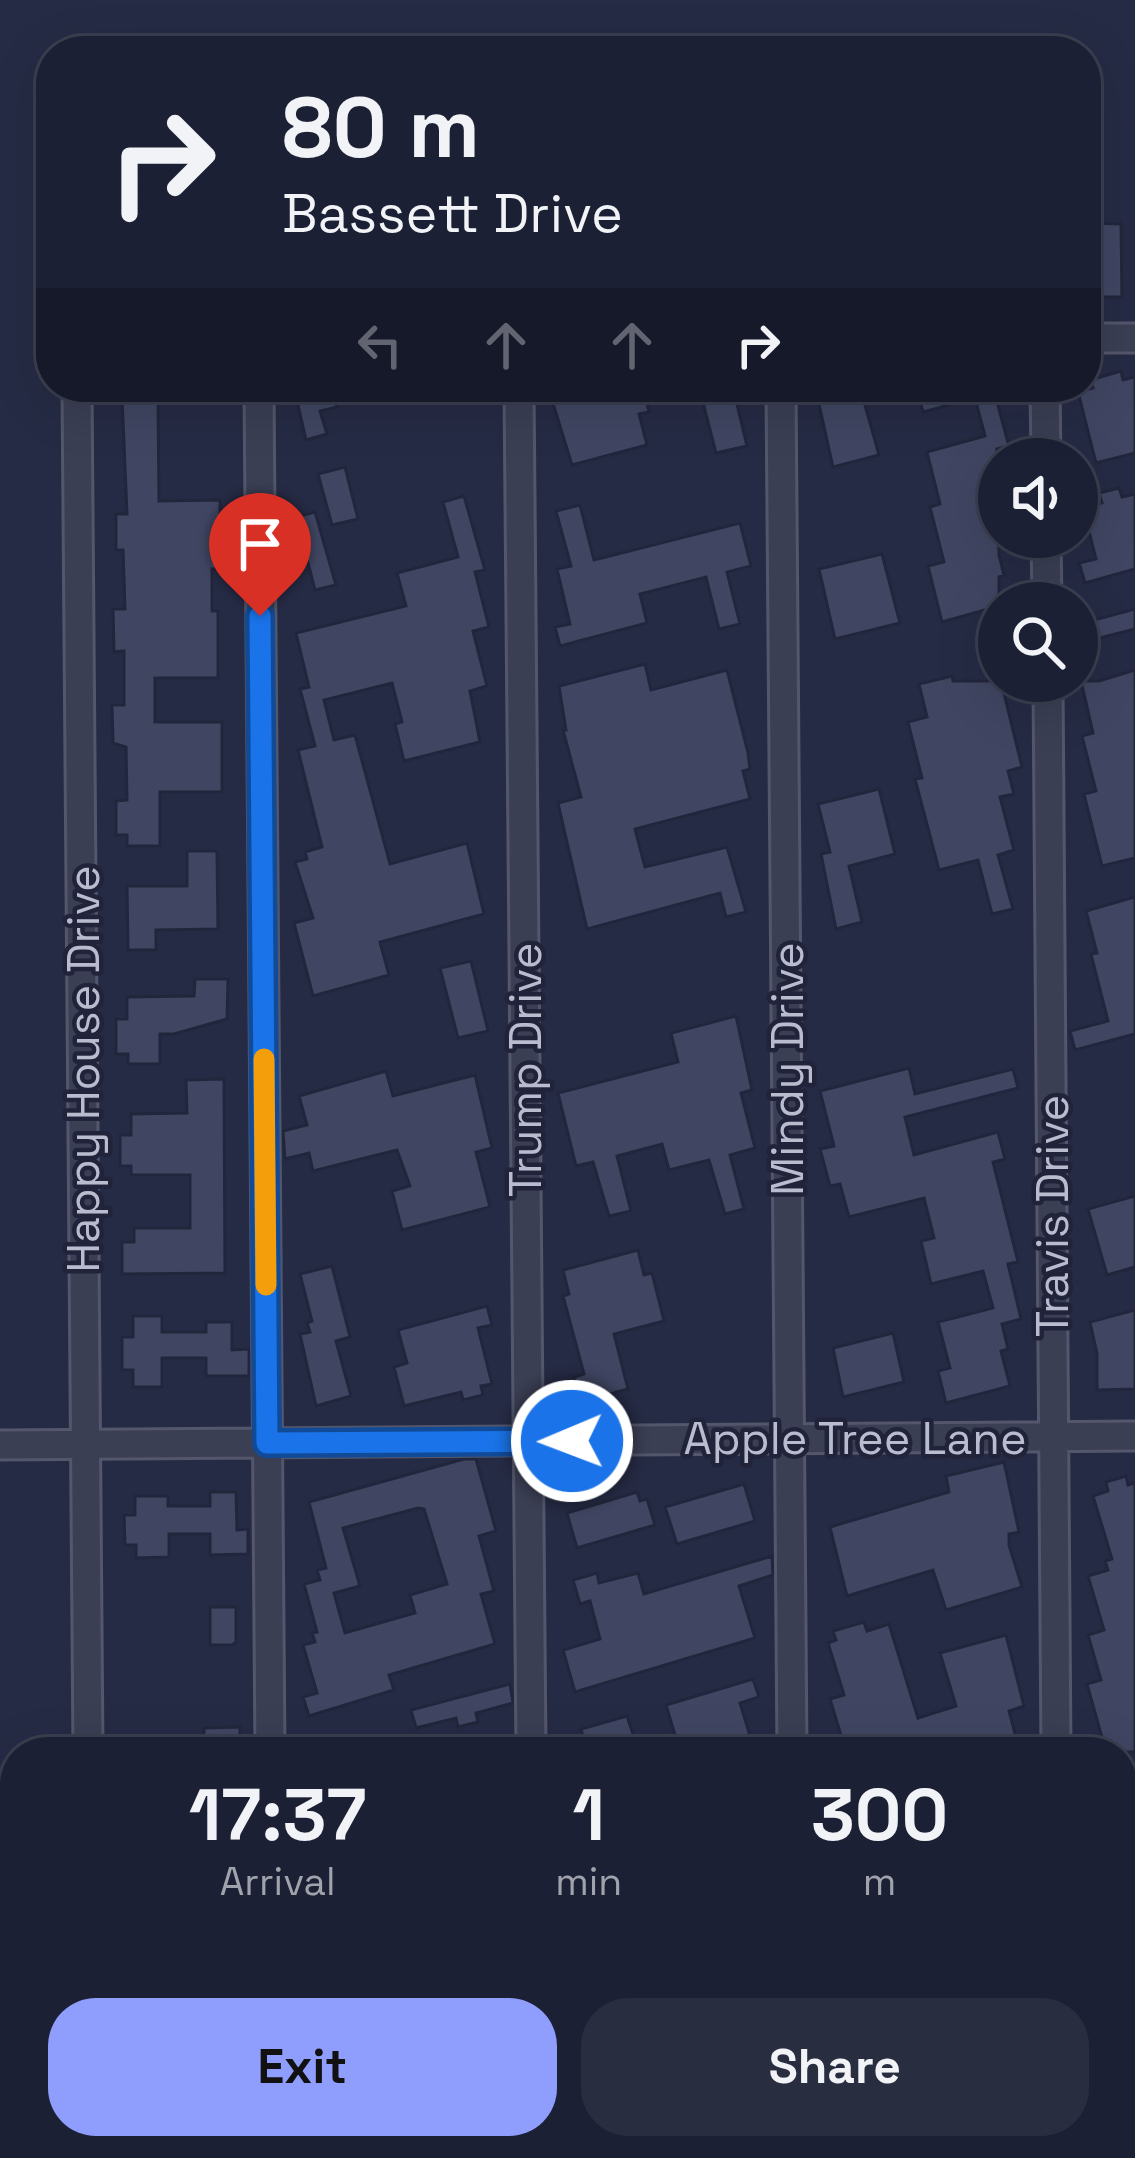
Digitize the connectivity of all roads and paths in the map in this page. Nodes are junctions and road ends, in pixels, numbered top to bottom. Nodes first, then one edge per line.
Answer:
1 (1101, 338) edge
2 (1135, 338) edge
3 (77, 402) edge
4 (259, 402) edge
5 (519, 402) edge
6 (781, 402) edge
7 (1045, 402) edge
8 (1046, 438) edge
9 (1048, 702) edge
10 (1054, 1436) junction
11 (1135, 1436) edge
12 (790, 1438) junction
13 (528, 1441) junction
14 (267, 1443) junction
15 (86, 1444) junction
16 (0, 1445) edge
17 (88, 1737) edge
18 (270, 1737) edge
19 (531, 1737) edge
20 (792, 1737) edge
21 (1056, 1737) edge

1 - 2 street
3 - 15 street, Happy House Drive
4 - 14 street
5 - 13 street, Trump Drive
6 - 12 street, Mindy Drive
7 - 8 street
9 - 10 street, Travis Drive
10 - 11 street, Apple Tree Lane
10 - 12 street, Apple Tree Lane
10 - 21 street, Travis Drive
12 - 13 street, Apple Tree Lane
12 - 20 street, Mindy Drive
13 - 14 street, Apple Tree Lane
13 - 19 street, Trump Drive
14 - 15 street, Apple Tree Lane
14 - 18 street
15 - 16 street, Apple Tree Lane
15 - 17 street, Happy House Drive

